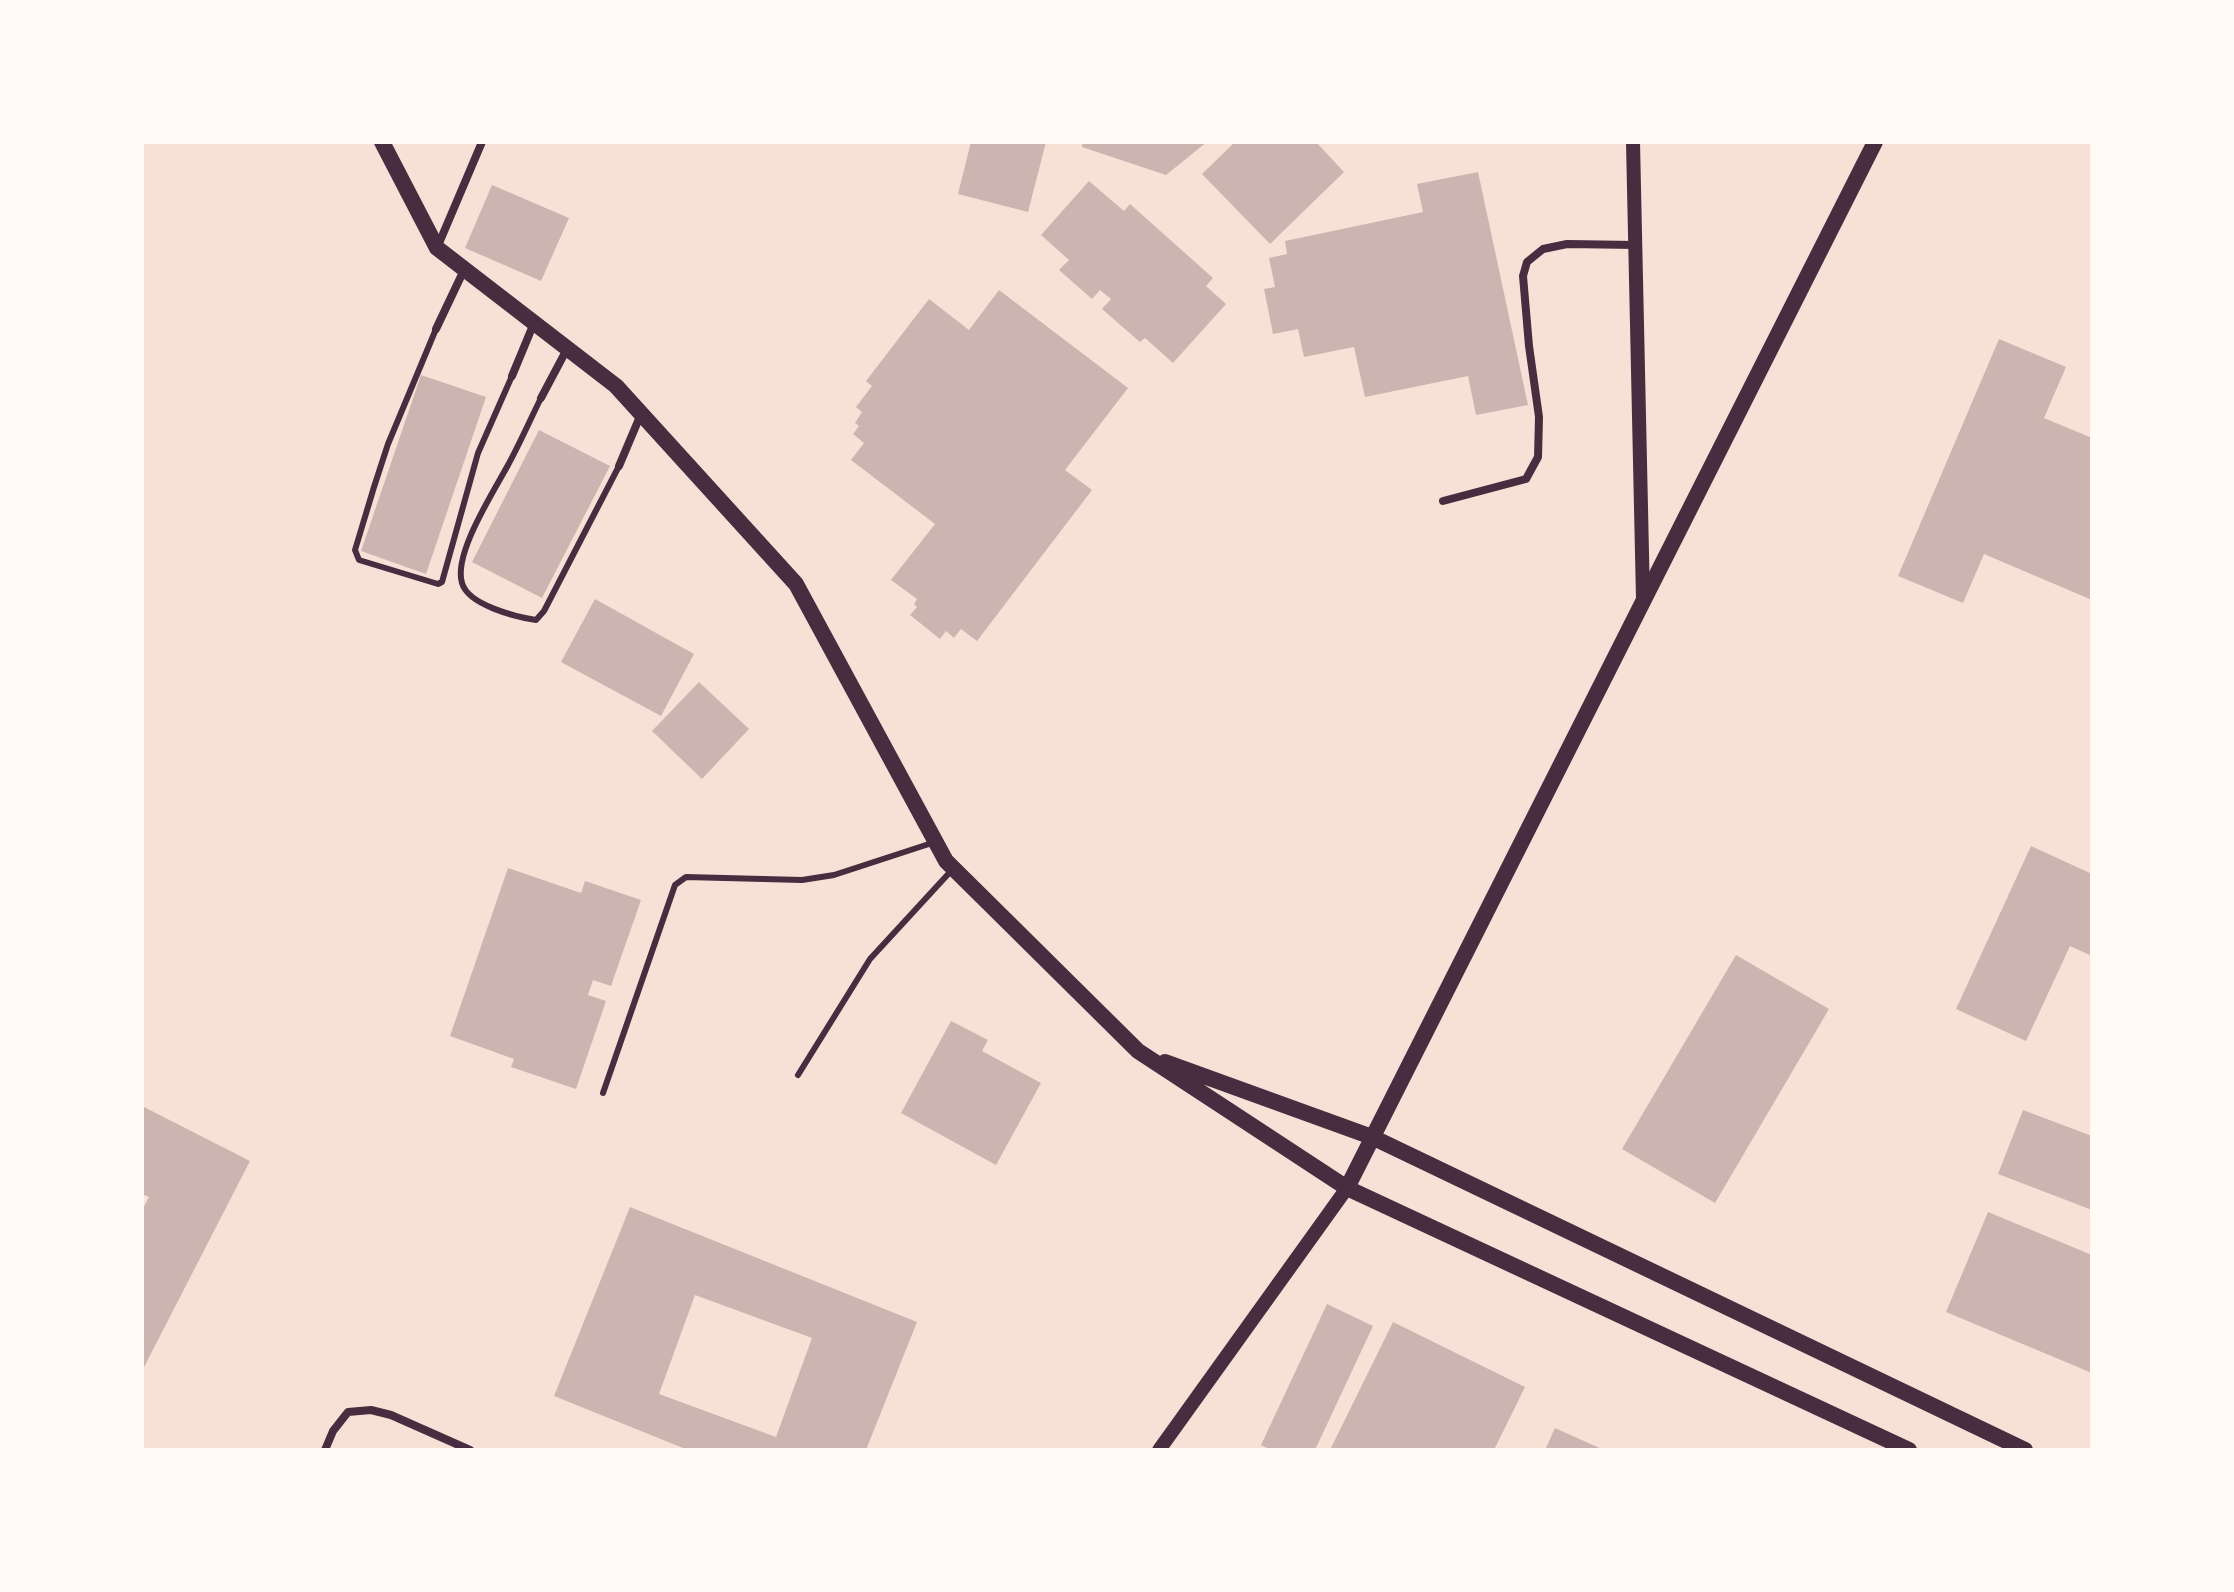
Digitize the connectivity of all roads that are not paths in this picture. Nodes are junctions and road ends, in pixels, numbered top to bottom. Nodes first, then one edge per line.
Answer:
1 (382, 142) edge
2 (482, 142) edge
3 (1633, 142) edge
4 (1875, 142) edge
5 (1636, 245) junction
6 (437, 248) junction
7 (465, 269) junction
8 (534, 323) junction
9 (436, 329) joint
10 (567, 348) junction
11 (512, 376) joint
12 (541, 398) joint
13 (641, 414) junction
14 (619, 466) joint
15 (1443, 501) dead end
16 (1643, 599) junction
17 (936, 842) junction
18 (954, 869) junction
19 (1138, 1051) junction
20 (798, 1075) dead end
21 (603, 1093) dead end
22 (1372, 1137) junction
23 (1347, 1188) junction
24 (325, 1450) edge
25 (470, 1450) edge
26 (1159, 1450) edge
27 (1909, 1450) edge
28 (2025, 1450) edge

1 - 6 main road
2 - 6 street
3 - 5 street
4 - 16 main road
5 - 15 street
5 - 16 street
6 - 7 main road
7 - 8 main road
7 - 9 street
8 - 10 main road
8 - 11 street
9 - 11 lane
10 - 12 street
10 - 13 main road
12 - 14 lane
13 - 14 street
13 - 17 main road
16 - 22 main road
17 - 18 main road
17 - 21 lane
18 - 19 main road
18 - 20 lane
19 - 22 main road
19 - 23 main road
22 - 23 main road
22 - 28 main road
23 - 26 street
23 - 27 main road
24 - 25 street

